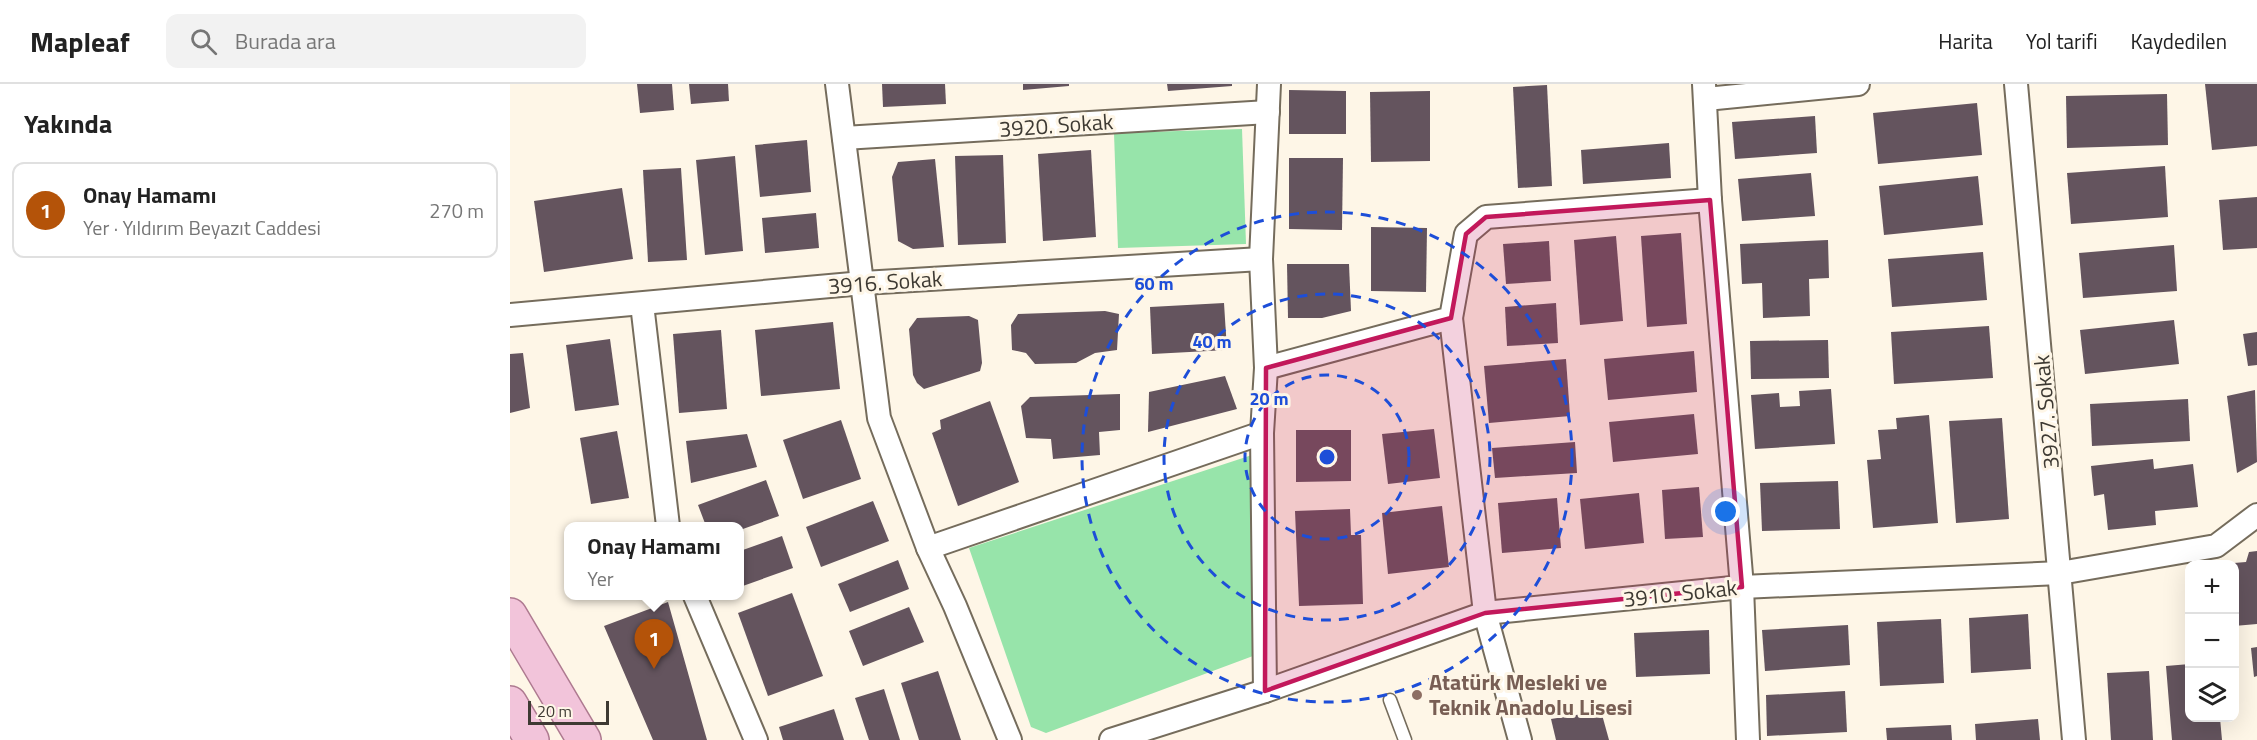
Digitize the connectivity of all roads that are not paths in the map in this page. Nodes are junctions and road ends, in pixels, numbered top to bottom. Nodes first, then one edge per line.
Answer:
1 (837, 84) edge
2 (1269, 84) edge
3 (1858, 84) edge
4 (2016, 84) edge
5 (1705, 91) edge
6 (1268, 112) junction
7 (844, 138) junction
8 (1710, 200) junction
9 (1261, 259) junction
10 (863, 283) junction
11 (642, 304) junction
12 (510, 315) edge
13 (1451, 318) junction
14 (1266, 368) junction
15 (1262, 433) junction
16 (2257, 515) edge
17 (668, 522) edge
18 (928, 548) junction
19 (2060, 573) junction
20 (1742, 587) junction
21 (697, 600) edge
22 (1485, 613) junction
23 (510, 615) edge
24 (1265, 691) junction
25 (1390, 700) dead end
26 (584, 740) edge
27 (756, 740) edge
28 (1010, 740) edge
29 (1111, 740) edge
30 (1405, 740) edge
31 (1520, 740) edge
32 (1748, 740) edge
33 (2074, 740) edge

1 - 7 street
2 - 6 street
3 - 5 street
4 - 19 street, 3927. Sokak
5 - 8 street
6 - 7 street, 3920. Sokak
6 - 9 street
7 - 10 street
8 - 13 street
8 - 20 street
9 - 10 street, 3916. Sokak
9 - 14 street
10 - 11 street, 3916. Sokak
10 - 18 street
11 - 12 street, 3916. Sokak
11 - 17 street
13 - 14 street
13 - 22 street
14 - 15 street
15 - 18 street
15 - 24 street
16 - 19 street, 3910. Sokak
18 - 28 street
19 - 20 street, 3910. Sokak
19 - 33 street, 3927. Sokak
20 - 22 street, 3910. Sokak
20 - 32 street
21 - 27 street
22 - 24 street, 3910. Sokak
22 - 31 street
23 - 26 main road
24 - 29 street, 3910. Sokak
25 - 30 lane

